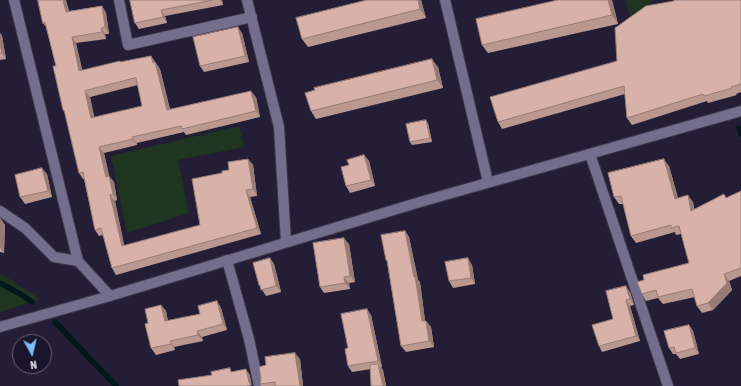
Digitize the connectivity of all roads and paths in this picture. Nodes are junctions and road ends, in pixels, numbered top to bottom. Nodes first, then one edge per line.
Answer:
1 (14, 0) edge
2 (119, 0) edge
3 (247, 0) edge
4 (445, 0) edge
5 (252, 17) junction
6 (741, 111) edge
7 (590, 154) junction
8 (488, 182) junction
9 (0, 211) edge
10 (286, 242) junction
11 (227, 260) junction
12 (78, 261) junction
13 (110, 296) junction
14 (0, 327) edge
15 (259, 386) edge
16 (668, 386) edge

1 - 12 street
2 - 5 street
3 - 5 street
4 - 8 street
5 - 10 street
6 - 7 street
7 - 8 street
7 - 16 street
8 - 10 street
9 - 12 street
10 - 11 street
11 - 13 street
11 - 15 street
12 - 13 street
13 - 14 street

